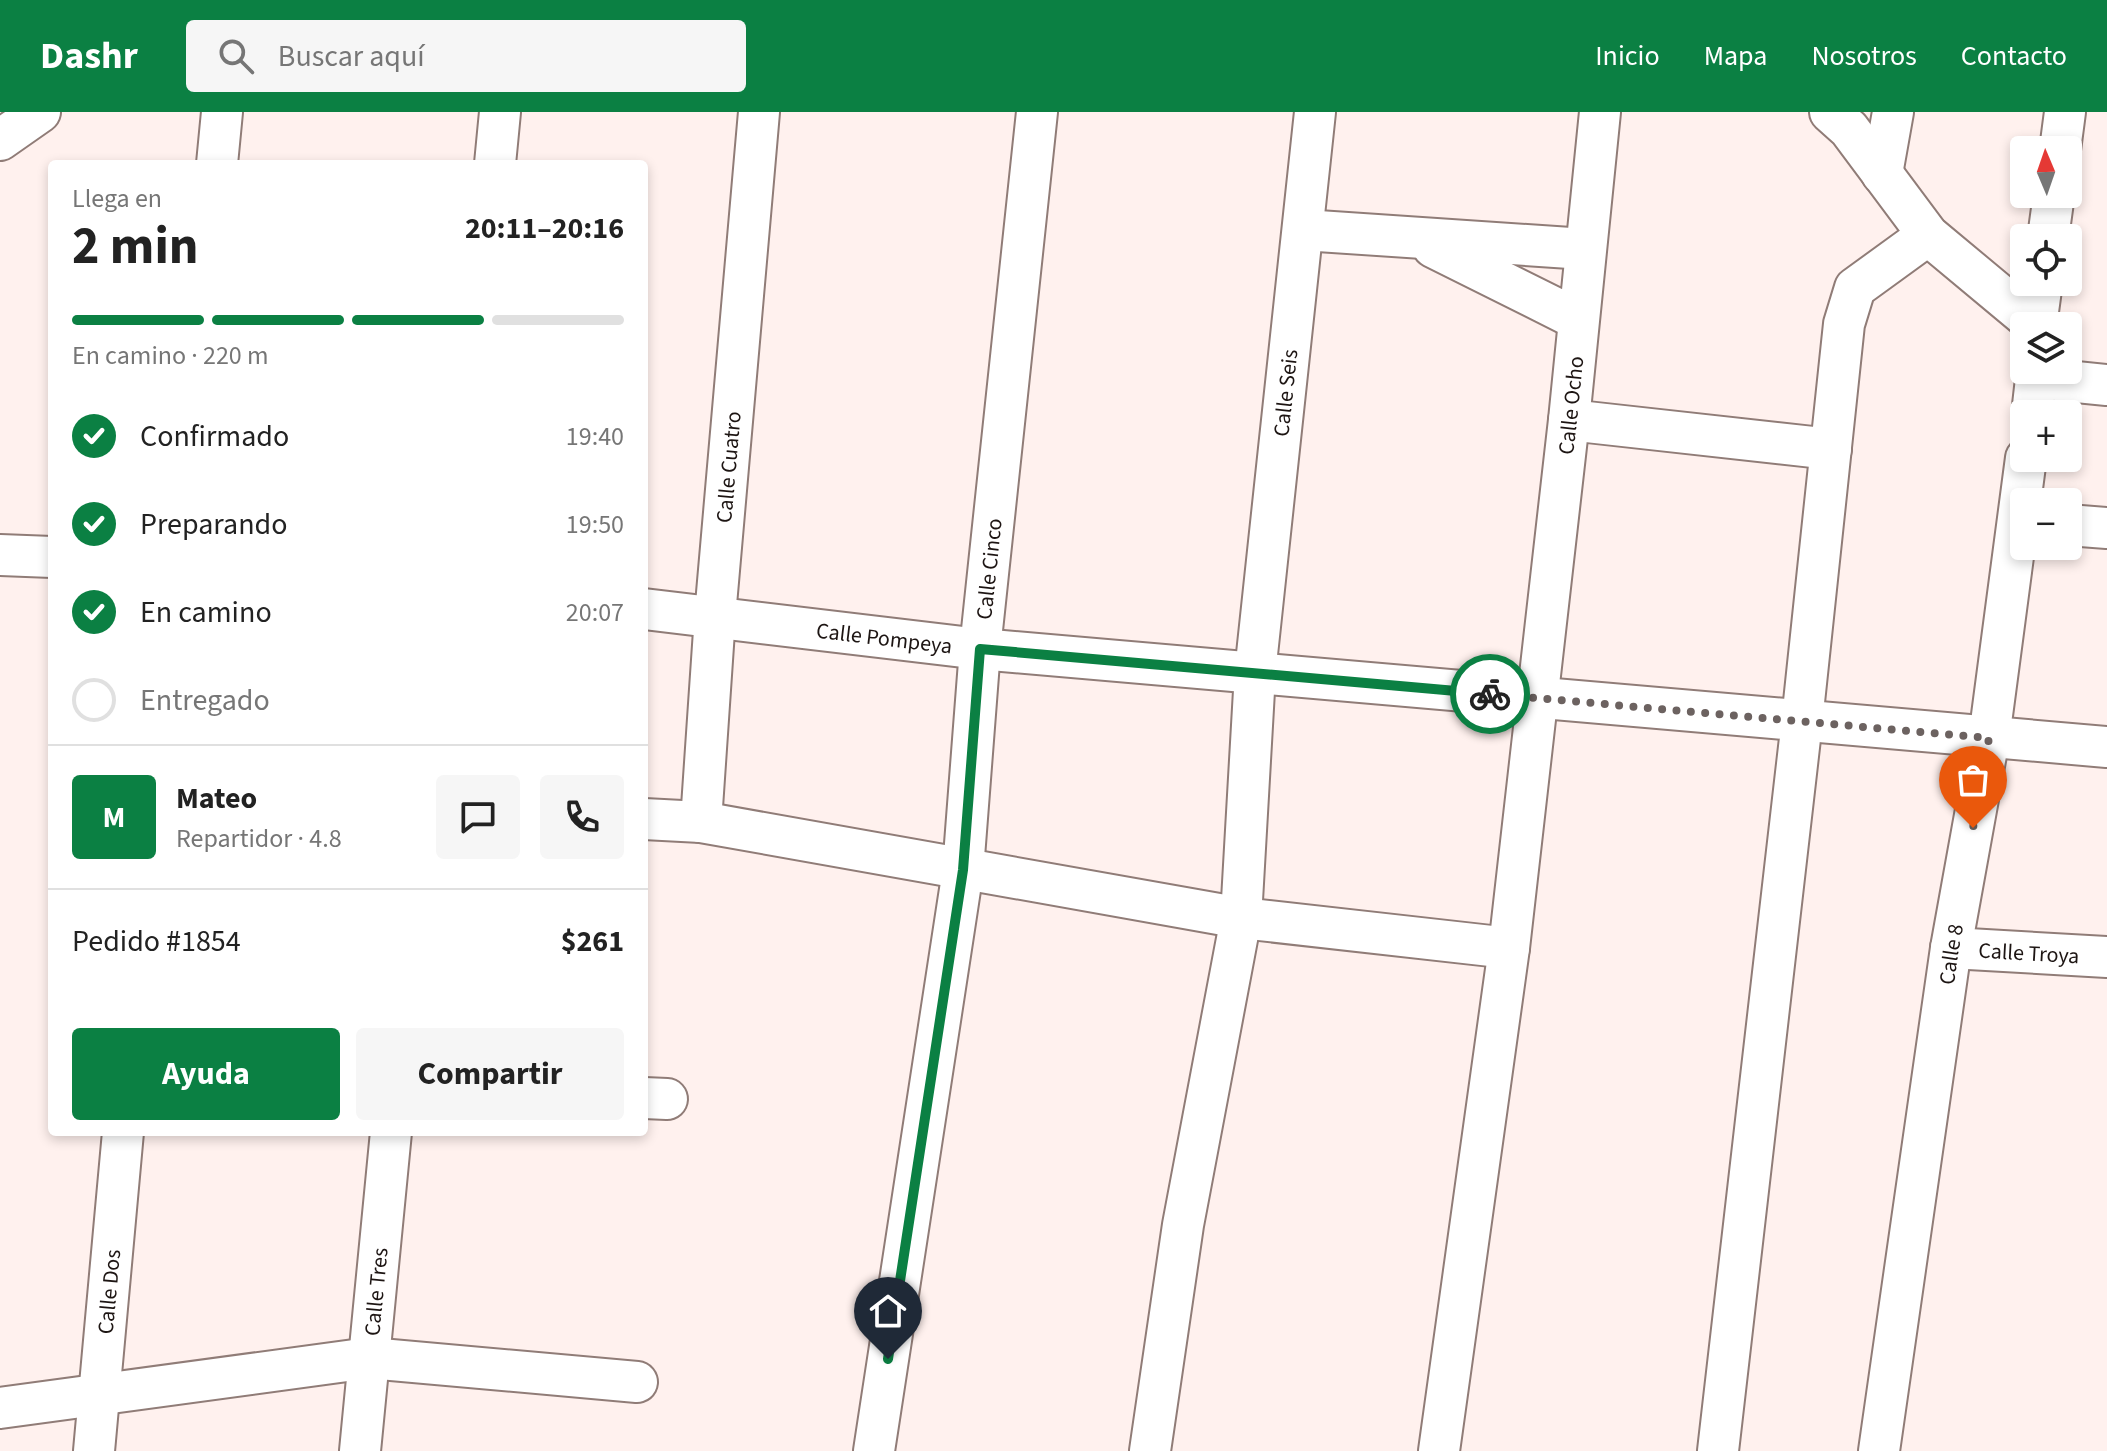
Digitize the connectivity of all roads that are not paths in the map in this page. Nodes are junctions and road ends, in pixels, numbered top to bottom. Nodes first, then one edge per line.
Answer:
1 (40, 112) edge
2 (222, 112) edge
3 (500, 112) edge
4 (759, 112) edge
5 (1037, 112) edge
6 (1315, 112) edge
7 (1600, 112) edge
8 (1830, 112) edge
9 (1893, 112) edge
10 (2065, 112) edge
11 (2062, 136) edge
12 (0, 140) edge
13 (217, 160) edge
14 (495, 160) edge
15 (1882, 174) junction
16 (1303, 230) junction
17 (1928, 235) junction
18 (1415, 238) junction
19 (1585, 249) junction
20 (2019, 312) edge
21 (1577, 319) junction
22 (2107, 385) edge
23 (2035, 387) edge
24 (1569, 420) junction
25 (1831, 449) junction
26 (2082, 526) edge
27 (2107, 528) edge
28 (0, 555) edge
29 (48, 557) edge
30 (2015, 560) edge
31 (648, 609) edge
32 (715, 616) junction
33 (980, 649) junction
34 (1255, 673) junction
35 (1537, 698) junction
36 (1802, 721) junction
37 (1989, 738) junction
38 (2107, 747) edge
39 (648, 819) edge
40 (701, 822) junction
41 (963, 870) junction
42 (1241, 918) junction
43 (1509, 948) junction
44 (1951, 948) junction
45 (2107, 957) edge
46 (123, 1136) edge
47 (391, 1136) edge
48 (369, 1358) junction
49 (637, 1382) dead end
50 (98, 1395) junction
51 (0, 1408) edge
52 (94, 1451) edge
53 (360, 1451) edge
54 (874, 1451) edge
55 (1150, 1451) edge
56 (1439, 1451) edge
57 (1718, 1451) edge
58 (1879, 1451) edge

1 - 12 street
2 - 13 street
3 - 14 street
4 - 32 street, Calle Cuatro
5 - 33 street, Calle Cinco
6 - 16 street, Calle Seis
7 - 19 street, Calle Ocho
8 - 15 street
9 - 15 street
10 - 11 street
15 - 17 street
16 - 18 street
16 - 34 street, Calle Seis
17 - 20 street
17 - 25 street
18 - 19 street
18 - 21 street
19 - 21 street, Calle Ocho
21 - 24 street, Calle Ocho
22 - 23 street
24 - 25 street
24 - 35 street, Calle Ocho
25 - 36 street
26 - 27 street
28 - 29 street
30 - 37 street, Calle 8
31 - 32 street, Calle Pompeya
32 - 33 street, Calle Pompeya
32 - 40 street, Calle Cuatro
33 - 34 street, Calle Pompeya
33 - 41 street, Calle Cinco
34 - 35 street, Calle Pompeya
34 - 42 street, Calle Seis
35 - 36 street, Calle Pompeya
35 - 43 street, Calle Ocho
36 - 37 street, Calle Pompeya
36 - 57 street
37 - 38 street, Calle Pompeya
37 - 44 street, Calle 8
39 - 40 street
40 - 41 street
41 - 42 street
41 - 54 street, Calle Cinco
42 - 43 street
42 - 55 street, Calle Seis
43 - 56 street, Calle Ocho
44 - 45 street, Calle Troya
44 - 58 street, Calle 8
46 - 50 street, Calle Dos
47 - 48 street, Calle Tres
48 - 49 street
48 - 50 street
48 - 53 street, Calle Tres
50 - 51 street
50 - 52 street, Calle Dos

